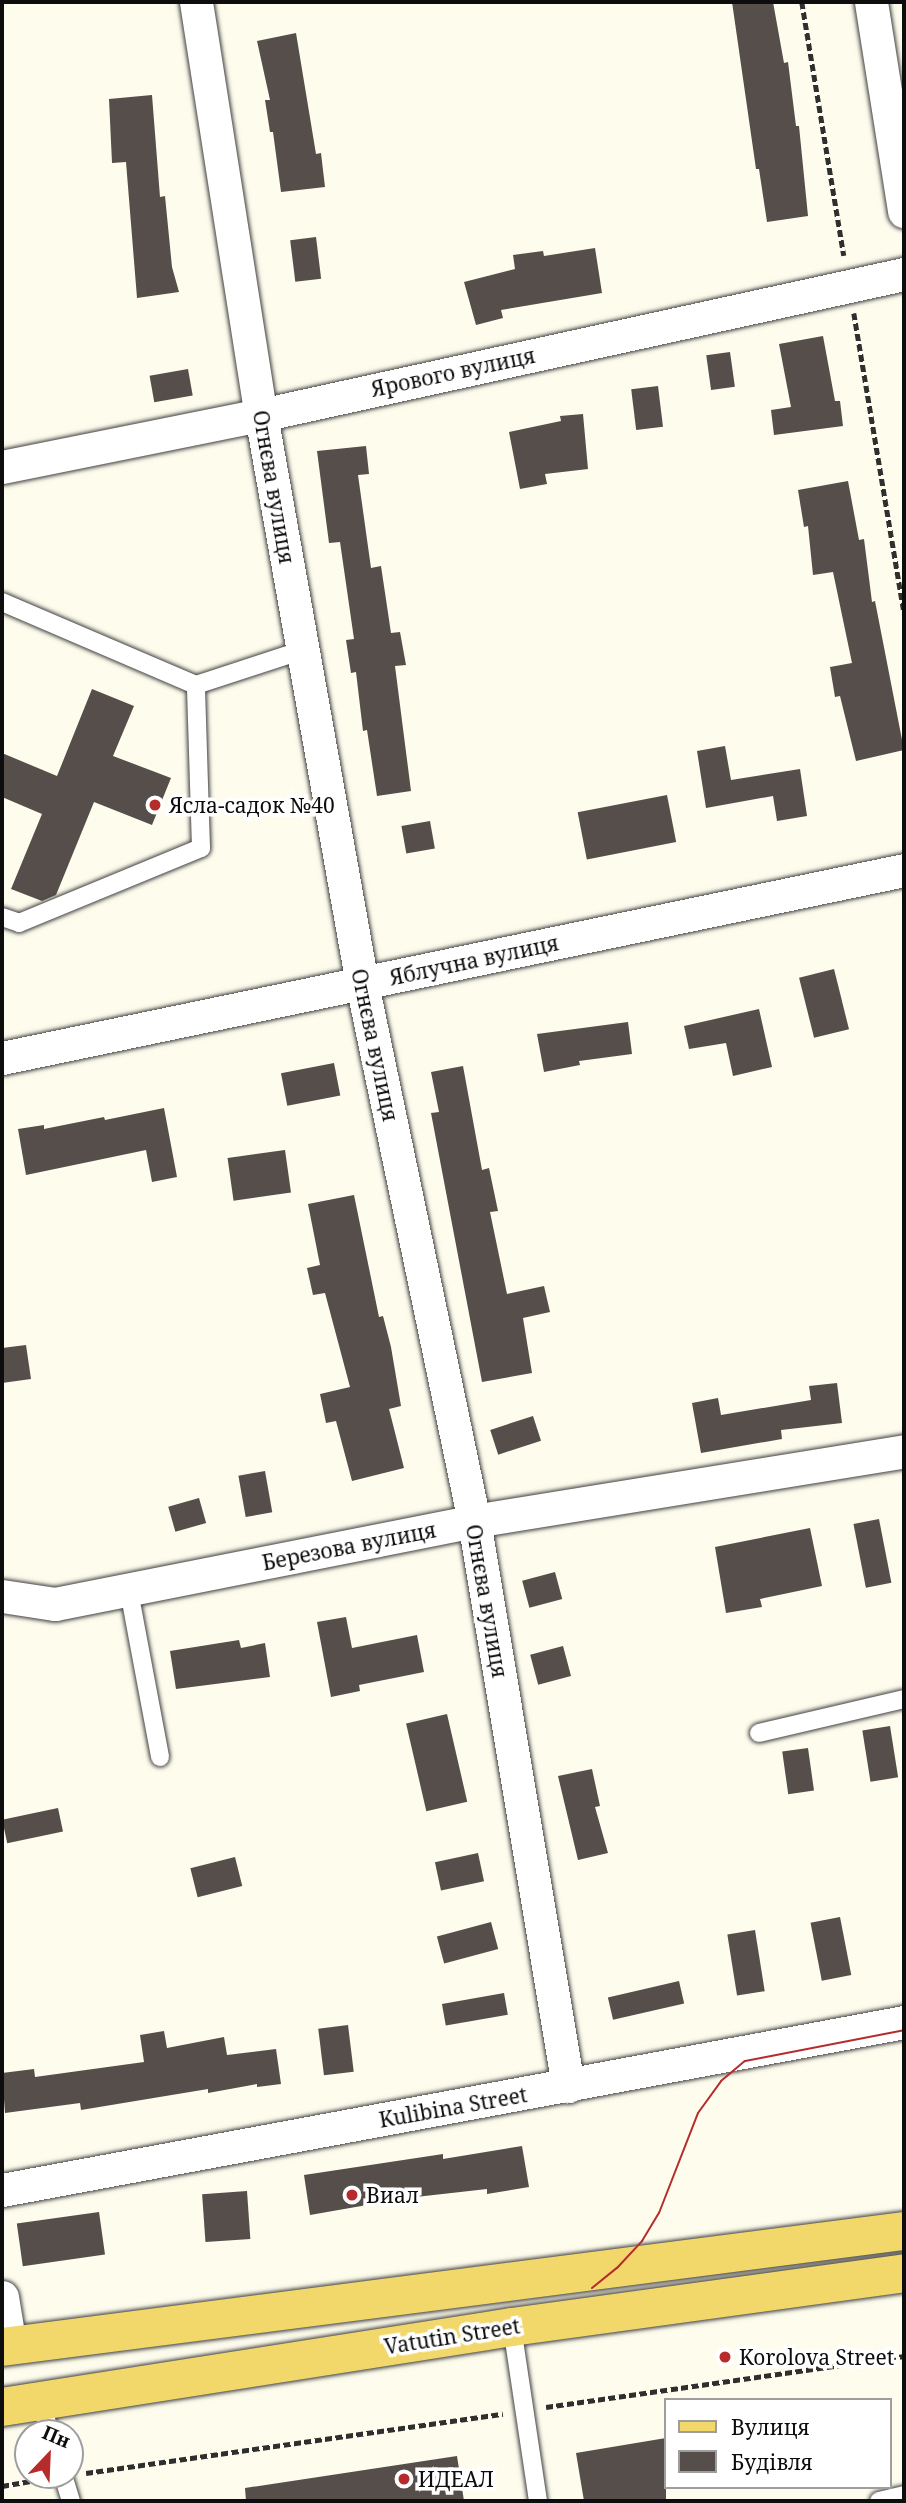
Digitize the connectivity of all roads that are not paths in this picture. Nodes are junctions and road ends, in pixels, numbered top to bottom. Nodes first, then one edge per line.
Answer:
1 (196, 2) edge
2 (871, 2) edge
3 (904, 211) edge
4 (904, 274) edge
5 (261, 415) junction
6 (2, 467) edge
7 (2, 602) edge
8 (303, 650) junction
9 (196, 685) junction
10 (904, 870) edge
11 (2, 917) edge
12 (362, 984) junction
13 (2, 1058) edge
14 (904, 1451) edge
15 (474, 1521) junction
16 (129, 1591) junction
17 (2, 1596) edge
18 (904, 1699) edge
19 (760, 1734) dead end
20 (160, 1757) dead end
21 (904, 2022) edge
22 (568, 2085) junction
23 (2, 2190) edge
24 (904, 2231) edge
25 (904, 2273) edge
26 (2, 2297) edge
27 (512, 2327) junction
28 (6, 2346) edge
29 (2, 2407) edge
30 (45, 2418) edge
31 (904, 2496) edge
32 (538, 2501) edge
33 (879, 2501) edge

1 - 5 street, Огнєва вулиця
2 - 3 street
4 - 5 street, Ярового вулиця
5 - 6 street, Ярового вулиця
5 - 8 street, Огнєва вулиця
7 - 9 lane
8 - 9 lane
8 - 12 street, Огнєва вулиця
9 - 11 lane
10 - 12 street, Яблучна вулиця
12 - 13 street, Яблучна вулиця
12 - 15 street, Огнєва вулиця
14 - 15 street, Березова вулиця
15 - 16 street, Березова вулиця
15 - 22 street, Огнєва вулиця
16 - 17 street, Березова вулиця
16 - 20 lane
18 - 19 lane
21 - 22 street, Kulibina Street
22 - 23 street, Kulibina Street
24 - 28 main road
25 - 27 main road, Vatutin Street
26 - 28 street
27 - 30 main road, Vatutin Street
27 - 32 lane
29 - 30 main road, Vatutin Street
31 - 33 lane

